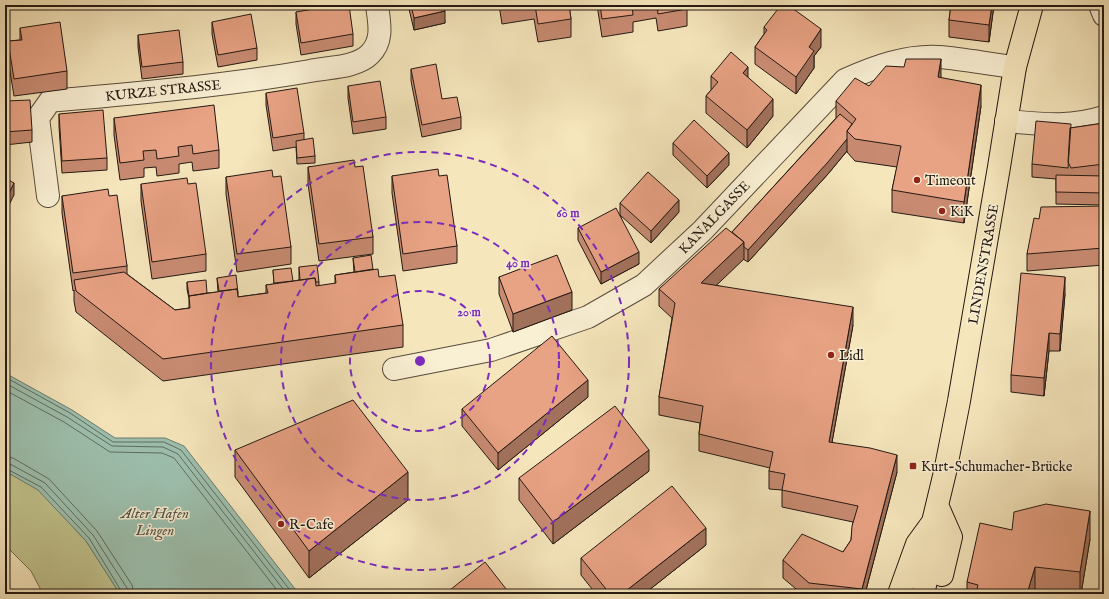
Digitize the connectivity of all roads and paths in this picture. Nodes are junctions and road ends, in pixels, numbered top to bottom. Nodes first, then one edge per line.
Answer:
1 (377, 5) edge
2 (1032, 5) edge
3 (1100, 5) edge
4 (1104, 15) edge
5 (1015, 67) junction
6 (1104, 116) edge
7 (1006, 121) junction
8 (48, 196) dead end
9 (394, 369) dead end
10 (935, 514) junction
11 (899, 594) edge
12 (923, 594) edge
13 (937, 594) edge

1 - 8 street, KURZE STRASSE
2 - 5 main road, LINDENSTRASSE
3 - 4 street
5 - 7 main road, LINDENSTRASSE
5 - 9 street, KANALGASSE
6 - 7 street
7 - 10 main road, LINDENSTRASSE
10 - 11 main road, LINDENSTRASSE
10 - 12 main road, LINDENSTRASSE
10 - 13 main road

